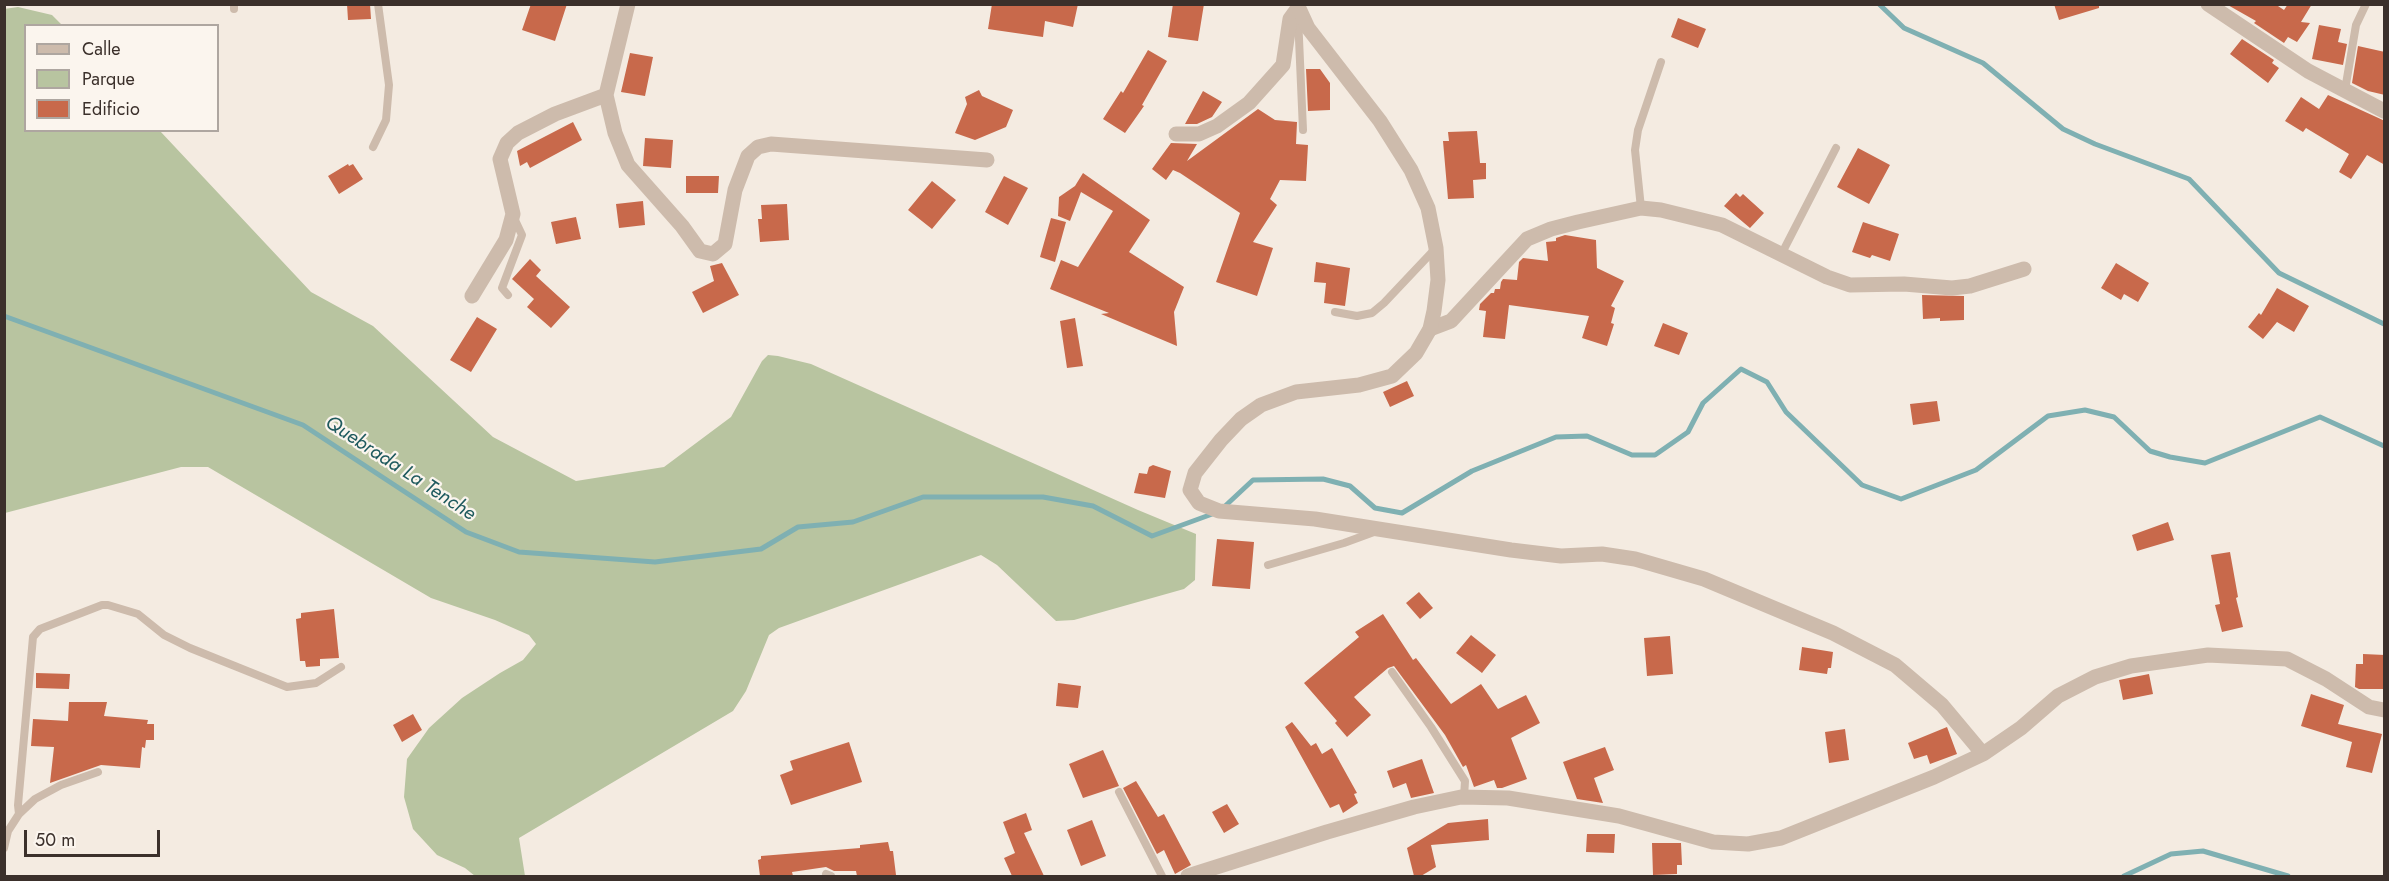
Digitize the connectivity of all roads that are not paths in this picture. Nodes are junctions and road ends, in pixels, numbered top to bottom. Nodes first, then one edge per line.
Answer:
1 (378, 4) edge
2 (628, 4) edge
3 (2208, 4) edge
4 (2366, 4) edge
5 (1297, 6) edge
6 (1660, 62) dead end
7 (2344, 92) junction
8 (606, 95) junction
9 (2385, 111) edge
10 (1303, 130) dead end
11 (1176, 134) dead end
12 (373, 147) dead end
13 (1836, 148) dead end
14 (987, 160) dead end
15 (1641, 208) junction
16 (513, 214) junction
17 (1437, 248) junction
18 (1781, 255) junction
19 (2024, 269) dead end
20 (508, 295) dead end
21 (472, 296) dead end
22 (1335, 312) dead end
23 (1430, 329) junction
24 (1381, 529) junction
25 (1268, 565) dead end
26 (341, 667) dead end
27 (1392, 672) dead end
28 (2385, 710) edge
29 (1983, 754) junction
30 (98, 772) dead end
31 (1119, 792) dead end
32 (1464, 797) junction
33 (19, 814) junction
34 (4, 848) edge
35 (1162, 876) edge
36 (1188, 876) edge

1 - 12 lane
2 - 8 street
3 - 7 street
4 - 7 lane
5 - 10 lane
5 - 11 street
5 - 17 street
6 - 15 lane
7 - 9 street
8 - 14 street
8 - 16 street
13 - 18 lane
15 - 18 street
15 - 23 street
16 - 20 lane
16 - 21 street
17 - 22 lane
17 - 23 street
18 - 19 street
23 - 24 street
24 - 25 lane
24 - 29 street
26 - 33 lane
27 - 32 lane
28 - 29 street
29 - 32 street
30 - 33 lane
31 - 35 lane
32 - 36 street
33 - 34 lane

